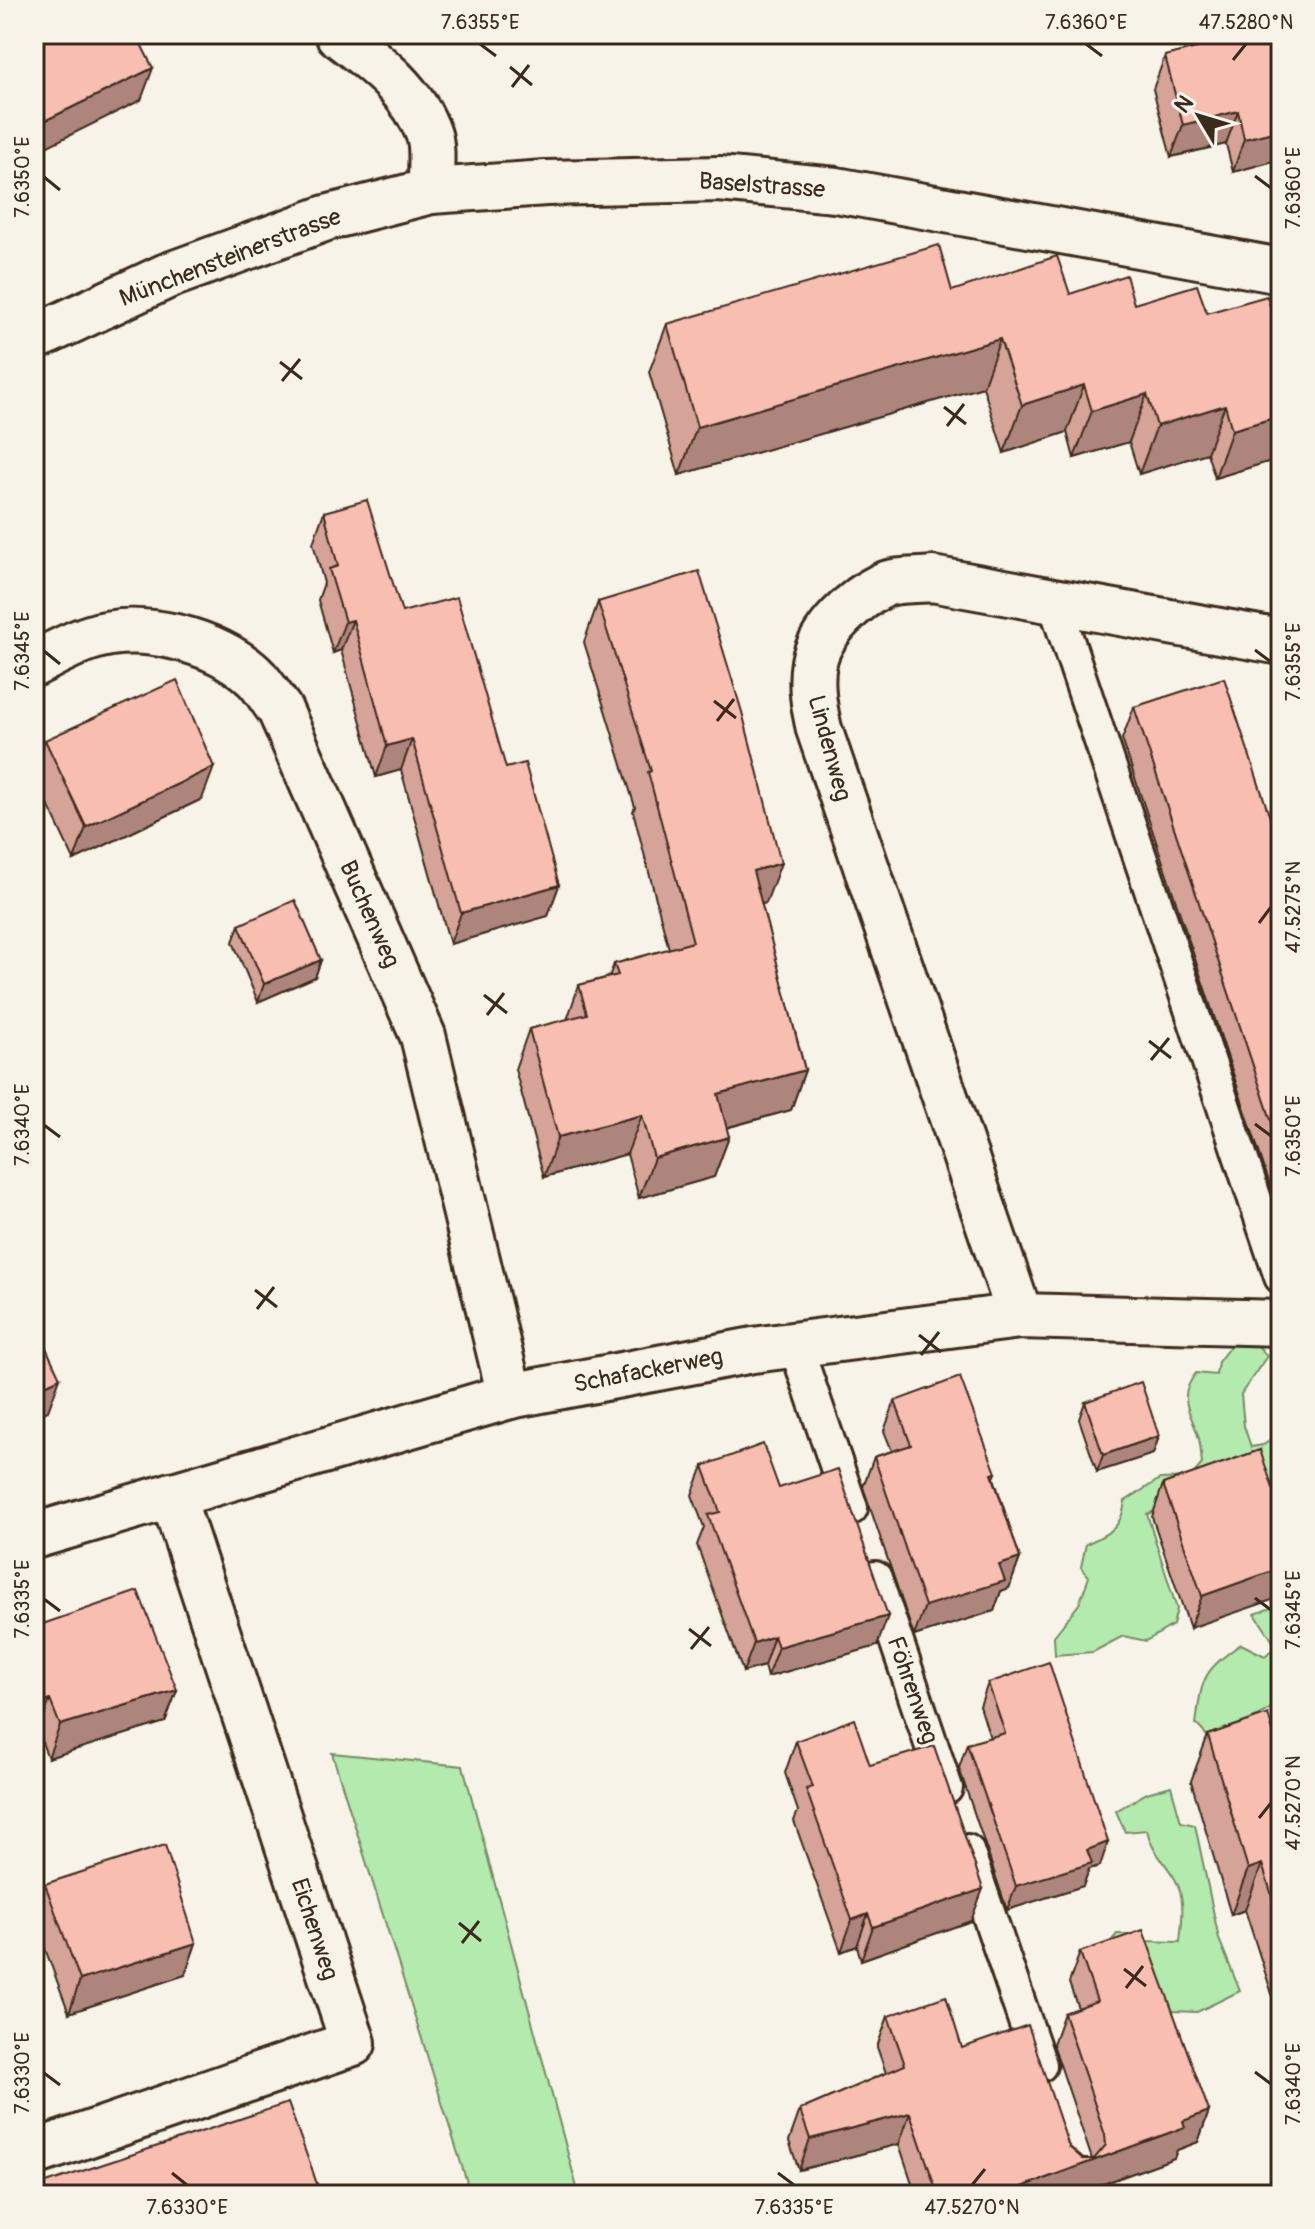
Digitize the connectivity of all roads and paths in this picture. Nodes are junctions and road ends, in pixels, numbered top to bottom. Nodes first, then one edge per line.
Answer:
1 (338, 34) edge
2 (431, 191) junction
3 (1281, 271) edge
4 (34, 338) edge
5 (1054, 601) junction
6 (1281, 642) edge
7 (34, 664) edge
8 (1281, 1277) edge
9 (1020, 1316) junction
10 (1280, 1327) edge
11 (795, 1344) junction
12 (510, 1396) junction
13 (172, 1495) junction
14 (34, 1536) edge
15 (1051, 2096) edge
16 (34, 2153) edge

1 - 2 street
2 - 3 street, Baselstrasse
2 - 4 street, Münchensteinerstrasse
5 - 6 street, Lindenweg
5 - 8 lane
5 - 9 street, Lindenweg
7 - 12 street, Buchenweg
9 - 10 street, Schafackerweg
9 - 11 street, Schafackerweg
11 - 12 street, Schafackerweg
11 - 15 lane, Föhrenweg
12 - 13 street, Schafackerweg
13 - 14 street, Schafackerweg
13 - 16 street, Eichenweg

